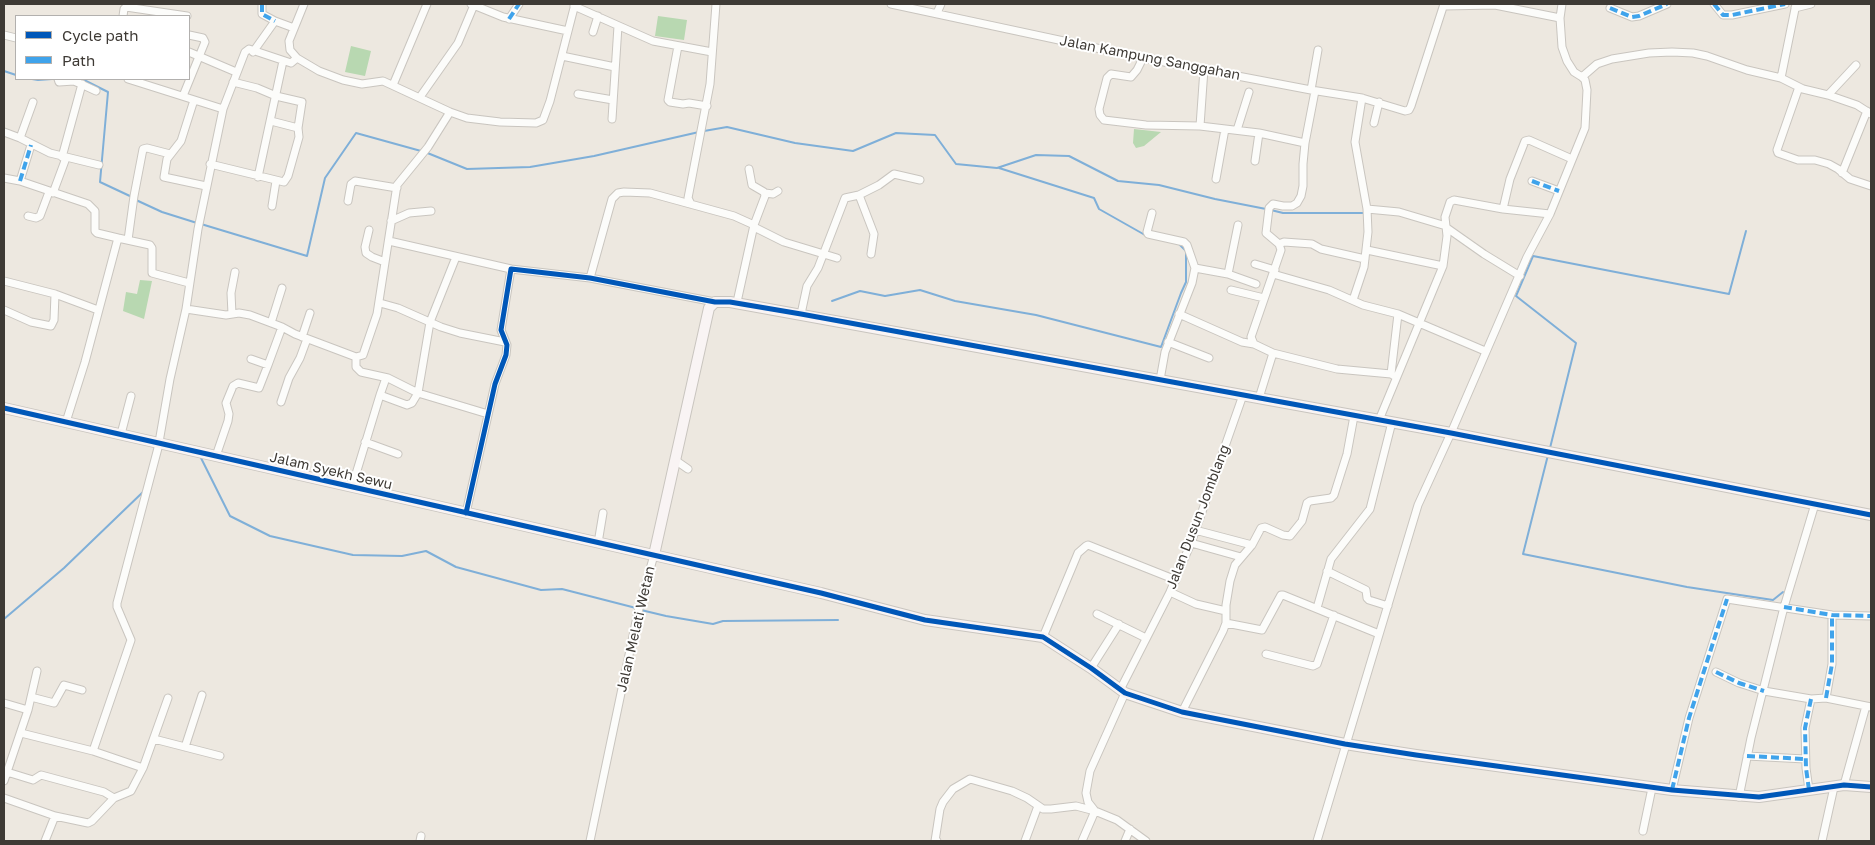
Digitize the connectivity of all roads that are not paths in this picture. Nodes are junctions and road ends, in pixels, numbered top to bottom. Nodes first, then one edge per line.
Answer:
1 (262, 4) edge
2 (304, 4) edge
3 (426, 4) edge
4 (473, 4) edge
5 (519, 4) edge
6 (716, 4) edge
7 (890, 4) edge
8 (940, 4) edge
9 (1562, 4) edge
10 (1667, 4) edge
11 (1714, 4) edge
12 (1785, 4) edge
13 (1812, 4) edge
14 (575, 5) edge
15 (1444, 5) edge
16 (1505, 5) edge
17 (1796, 6) edge
18 (153, 7) edge
19 (1610, 8) dead end
20 (937, 13) junction
21 (123, 15) edge
22 (183, 15) edge
23 (598, 16) junction
24 (509, 18) junction
25 (1560, 18) junction
26 (275, 21) junction
27 (618, 26) junction
28 (294, 28) junction
29 (568, 31) junction
30 (593, 32) dead end
31 (190, 35) edge
32 (678, 46) junction
33 (1318, 50) dead end
34 (190, 52) edge
35 (253, 52) junction
36 (712, 52) junction
37 (200, 56) junction
38 (562, 56) junction
39 (298, 58) junction
40 (1143, 58) junction
41 (283, 62) junction
42 (1856, 65) dead end
43 (615, 67) junction
44 (1204, 69) junction
45 (236, 72) junction
46 (1582, 77) junction
47 (1781, 78) junction
48 (58, 80) edge
49 (131, 80) edge
50 (190, 80) edge
51 (190, 80) edge
52 (232, 82) junction
53 (82, 84) junction
54 (393, 85) junction
55 (1799, 87) junction
56 (96, 91) dead end
57 (1313, 91) junction
58 (1249, 92) dead end
59 (578, 94) dead end
60 (1828, 95) junction
61 (183, 96) junction
62 (276, 96) junction
63 (420, 97) junction
64 (1362, 98) junction
65 (194, 100) junction
66 (613, 100) junction
67 (33, 102) dead end
68 (1378, 102) junction
69 (706, 106) junction
70 (222, 109) junction
71 (450, 112) junction
72 (1869, 112) edge
73 (612, 119) dead end
74 (271, 121) junction
75 (1374, 123) dead end
76 (1200, 126) junction
77 (298, 128) junction
78 (1225, 129) junction
79 (1237, 130) junction
80 (4, 132) edge
81 (1258, 133) junction
82 (20, 138) junction
83 (1305, 143) junction
84 (32, 145) junction
85 (170, 154) junction
86 (64, 157) junction
87 (1572, 159) junction
88 (1255, 161) dead end
89 (210, 164) junction
90 (98, 165) dead end
91 (749, 169) dead end
92 (1842, 173) junction
93 (258, 177) junction
94 (4, 178) edge
95 (1216, 179) dead end
96 (920, 180) dead end
97 (20, 181) junction
98 (276, 181) junction
99 (1532, 181) dead end
100 (206, 186) junction
101 (1871, 186) edge
102 (397, 188) junction
103 (778, 191) dead end
104 (1559, 191) junction
105 (51, 192) junction
106 (765, 194) junction
107 (859, 195) junction
108 (348, 201) dead end
109 (691, 204) junction
110 (272, 206) dead end
111 (1503, 209) junction
112 (1367, 210) junction
113 (431, 211) dead end
114 (1152, 213) dead end
115 (1550, 214) junction
116 (28, 216) dead end
117 (391, 221) junction
118 (1238, 224) dead end
119 (754, 226) junction
120 (369, 230) dead end
121 (1447, 230) junction
122 (118, 238) junction
123 (128, 240) junction
124 (389, 241) junction
125 (1279, 244) junction
126 (1367, 250) junction
127 (871, 254) dead end
128 (822, 255) junction
129 (456, 257) junction
130 (837, 258) dead end
131 (1366, 259) junction
132 (385, 262) junction
133 (1256, 264) dead end
134 (1442, 266) junction
135 (1195, 268) junction
136 (511, 269) junction
137 (235, 272) dead end
138 (1274, 272) junction
139 (1228, 274) junction
140 (1520, 276) junction
141 (590, 278) junction
142 (4, 281) edge
143 (189, 283) junction
144 (1256, 284) dead end
145 (282, 288) dead end
146 (1231, 290) dead end
147 (55, 294) junction
148 (1264, 298) junction
149 (1353, 300) junction
150 (380, 302) junction
151 (715, 302) junction
152 (737, 302) junction
153 (186, 309) junction
154 (4, 310) edge
155 (98, 310) junction
156 (310, 313) dead end
157 (232, 314) junction
158 (801, 314) junction
159 (1179, 314) junction
160 (1398, 314) junction
161 (430, 322) junction
162 (271, 323) junction
163 (1419, 323) junction
164 (282, 327) junction
165 (305, 338) junction
166 (505, 342) junction
167 (1168, 342) junction
168 (1254, 344) junction
169 (1485, 350) junction
170 (1273, 353) junction
171 (356, 357) junction
172 (1209, 358) dead end
173 (251, 359) dead end
174 (268, 365) junction
175 (1394, 375) junction
176 (386, 378) junction
177 (1160, 380) junction
178 (418, 393) junction
179 (380, 395) junction
180 (1243, 395) junction
181 (131, 396) dead end
182 (1259, 398) junction
183 (281, 402) dead end
184 (4, 408) edge
185 (488, 414) junction
186 (1354, 416) junction
187 (1379, 420) junction
188 (66, 422) junction
189 (1392, 422) junction
190 (1451, 433) junction
191 (121, 434) junction
192 (366, 442) junction
193 (158, 445) junction
194 (398, 454) dead end
195 (216, 456) junction
196 (675, 460) junction
197 (688, 469) dead end
198 (352, 487) junction
199 (1815, 504) junction
200 (466, 513) junction
201 (603, 513) dead end
202 (1871, 515) edge
203 (1195, 530) junction
204 (598, 543) junction
205 (1191, 543) junction
206 (1252, 545) junction
207 (654, 555) junction
208 (1241, 557) junction
209 (1327, 572) junction
210 (1176, 580) junction
211 (1170, 592) junction
212 (1388, 606) junction
213 (1784, 607) junction
214 (1317, 608) junction
215 (1226, 611) junction
216 (1097, 614) dead end
217 (1334, 614) junction
218 (1832, 615) junction
219 (1871, 616) edge
220 (1226, 623) junction
221 (1119, 624) junction
222 (1379, 634) junction
223 (1043, 637) junction
224 (1146, 638) junction
225 (1266, 654) dead end
226 (1091, 668) junction
227 (36, 671) dead end
228 (1716, 672) dead end
229 (82, 690) dead end
230 (1764, 691) junction
231 (1123, 692) junction
232 (202, 695) dead end
233 (31, 697) junction
234 (168, 698) dead end
235 (1826, 698) junction
236 (1811, 699) junction
237 (4, 703) edge
238 (1869, 707) edge
239 (28, 710) junction
240 (1182, 712) junction
241 (21, 733) junction
242 (154, 739) junction
243 (1345, 744) junction
244 (185, 747) junction
245 (93, 751) junction
246 (220, 756) dead end
247 (1748, 756) junction
248 (1805, 759) junction
249 (143, 768) junction
250 (7, 772) junction
251 (4, 781) edge
252 (1839, 786) junction
253 (1871, 787) edge
254 (1652, 788) junction
255 (1672, 790) junction
256 (1809, 790) junction
257 (1739, 797) junction
258 (4, 798) edge
259 (114, 798) junction
260 (1038, 806) junction
261 (1095, 811) junction
262 (55, 816) junction
263 (1130, 828) junction
264 (1643, 832) dead end
265 (45, 841) edge
266 (590, 841) edge
267 (935, 841) edge
268 (1025, 841) edge
269 (1082, 841) edge
270 (1125, 841) edge
271 (1146, 841) edge
272 (1317, 841) edge
273 (1822, 841) edge

1 - 26 street
2 - 28 street
3 - 54 street
4 - 24 street
4 - 63 street
5 - 24 street
6 - 36 street
7 - 20 street, Jalan Kampung Sanggahan
8 - 20 street
9 - 25 street
10 - 19 street
11 - 12 street
13 - 17 street
14 - 23 street
14 - 29 street
15 - 16 street
15 - 68 street, Jalan Kampung Sanggahan
16 - 25 street
17 - 47 street
18 - 21 street
18 - 22 street
20 - 40 street, Jalan Kampung Sanggahan
23 - 27 street
23 - 30 street
24 - 29 street
25 - 46 street
26 - 28 street
26 - 35 street
27 - 32 street
27 - 43 street
28 - 39 street
29 - 38 street
31 - 37 street
32 - 36 street
32 - 69 street
33 - 57 street
34 - 37 street
35 - 41 street
35 - 45 street
36 - 69 street
37 - 45 street
37 - 50 street
38 - 43 street
38 - 71 street
39 - 41 street
39 - 54 street
40 - 44 street, Jalan Kampung Sanggahan
40 - 76 street
41 - 62 street
42 - 60 street
43 - 66 street
44 - 57 street, Jalan Kampung Sanggahan
44 - 76 street
45 - 52 street
46 - 47 street
46 - 87 street
47 - 55 street
48 - 53 street
49 - 61 street
51 - 61 street
52 - 62 street
52 - 70 street
53 - 56 street
53 - 86 street
54 - 63 street
55 - 60 street
55 - 92 street
57 - 64 street, Jalan Kampung Sanggahan
57 - 83 street
58 - 79 street
59 - 66 street
60 - 72 street
61 - 65 street
62 - 74 street
62 - 77 street
63 - 71 street
64 - 68 street, Jalan Kampung Sanggahan
64 - 112 street
65 - 70 street
65 - 85 street
66 - 73 street
67 - 82 street
68 - 75 street
69 - 109 street
70 - 89 street
71 - 102 street
72 - 92 street
74 - 77 street
74 - 93 street
76 - 78 street
77 - 98 street
78 - 79 street
78 - 95 street
79 - 81 street
80 - 82 street
81 - 83 street
81 - 88 street
82 - 84 street
83 - 125 street
84 - 86 street
84 - 97 street
85 - 100 street
85 - 123 street
86 - 90 street
86 - 105 street
87 - 104 street
87 - 111 street
89 - 93 street
89 - 100 street
91 - 106 street
92 - 101 street
93 - 98 street
94 - 97 street
96 - 107 street
97 - 105 street
98 - 110 street
99 - 104 street
100 - 143 street
102 - 108 street
102 - 117 street
103 - 106 street
104 - 115 street
105 - 116 street
105 - 122 street
106 - 119 street
107 - 127 street
107 - 128 street
109 - 119 street
109 - 141 street
111 - 115 street
111 - 121 street
112 - 121 street
112 - 126 street
113 - 117 street
114 - 135 street
115 - 140 street
117 - 124 street
118 - 139 street
119 - 128 street
119 - 152 street
120 - 132 street
121 - 134 street
121 - 140 street
122 - 123 street
122 - 155 street
123 - 143 street
124 - 129 street
124 - 132 street
125 - 131 street
125 - 138 street
126 - 131 street
126 - 134 street
128 - 130 street
128 - 158 street
129 - 136 street
129 - 161 street
131 - 149 street
132 - 150 street
133 - 138 street
134 - 163 street
135 - 139 street
135 - 159 street
136 - 141 street
136 - 166 street
137 - 157 street
138 - 148 street
138 - 149 street
139 - 144 street
140 - 169 street
141 - 151 street
142 - 147 street
143 - 153 street
145 - 162 street
146 - 148 street
147 - 154 street
147 - 155 street
148 - 168 street
149 - 160 street
150 - 161 street
150 - 171 street
151 - 152 street
151 - 196 street, Jalan Melati Wetan
152 - 158 street
153 - 157 street
153 - 193 street
155 - 188 street
156 - 165 street
157 - 162 street
158 - 177 street
159 - 167 street
159 - 168 street
160 - 163 street
160 - 175 street
161 - 166 street
161 - 178 street
162 - 164 street
163 - 169 street
163 - 175 street
164 - 165 street
164 - 174 street
165 - 171 street
165 - 183 street
166 - 185 street
167 - 172 street
167 - 177 street
168 - 170 street
169 - 190 street
170 - 175 street
170 - 182 street
171 - 176 street
173 - 174 street
174 - 195 street
175 - 187 street
176 - 178 street
176 - 179 street
177 - 180 street
178 - 179 street
178 - 185 street
179 - 192 street
180 - 182 street
180 - 203 street, Jalan Dusun Jomblang
181 - 191 street
182 - 186 street
184 - 188 street, Jalam Syekh Sewu
185 - 200 street
186 - 187 street
186 - 206 street
187 - 189 street
188 - 191 street, Jalam Syekh Sewu
189 - 190 street
189 - 209 street
190 - 199 street
190 - 212 street
191 - 193 street, Jalam Syekh Sewu
192 - 194 street
192 - 198 street
193 - 195 street, Jalam Syekh Sewu
193 - 245 street
195 - 198 street, Jalam Syekh Sewu
196 - 197 street
196 - 207 street, Jalan Melati Wetan
198 - 200 street, Jalam Syekh Sewu
199 - 202 street
199 - 213 street
200 - 204 street, Jalam Syekh Sewu
201 - 204 street
203 - 205 street, Jalan Dusun Jomblang
203 - 206 street
204 - 207 street, Jalam Syekh Sewu
205 - 208 street
205 - 210 street, Jalan Dusun Jomblang
206 - 208 street
207 - 223 street, Jalam Syekh Sewu
207 - 266 street, Jalan Melati Wetan
208 - 215 street
209 - 212 street
209 - 214 street
210 - 211 street, Jalan Dusun Jomblang
210 - 223 street
211 - 215 street
211 - 224 street, Jalan Dusun Jomblang
212 - 222 street
213 - 218 street
213 - 230 street
213 - 255 street
214 - 217 street
214 - 220 street
215 - 220 street
216 - 221 street
217 - 222 street
217 - 225 street
218 - 219 street
218 - 235 street
220 - 240 street
221 - 224 street
221 - 226 street
222 - 243 street
223 - 226 street
224 - 231 street, Jalan Dusun Jomblang
226 - 231 street
227 - 233 street
228 - 230 street
229 - 233 street
230 - 236 street
230 - 247 street
231 - 240 street
231 - 261 street, Jalan Dusun Jomblang
232 - 244 street
233 - 239 street
234 - 242 street
235 - 236 street
235 - 238 street
236 - 248 street
237 - 239 street
238 - 252 street
239 - 241 street
240 - 243 street
241 - 245 street
241 - 250 street
242 - 244 street
242 - 249 street
243 - 254 street
243 - 272 street
244 - 246 street
245 - 249 street
247 - 248 street
247 - 257 street
248 - 256 street
249 - 259 street
250 - 251 street
250 - 259 street
252 - 253 street
252 - 256 street
252 - 273 street
254 - 255 street
254 - 264 street
255 - 257 street
256 - 257 street
258 - 262 street
259 - 262 street
260 - 261 street
260 - 267 street
260 - 268 street
261 - 263 street
261 - 269 street
262 - 265 street
263 - 270 street
263 - 271 street

